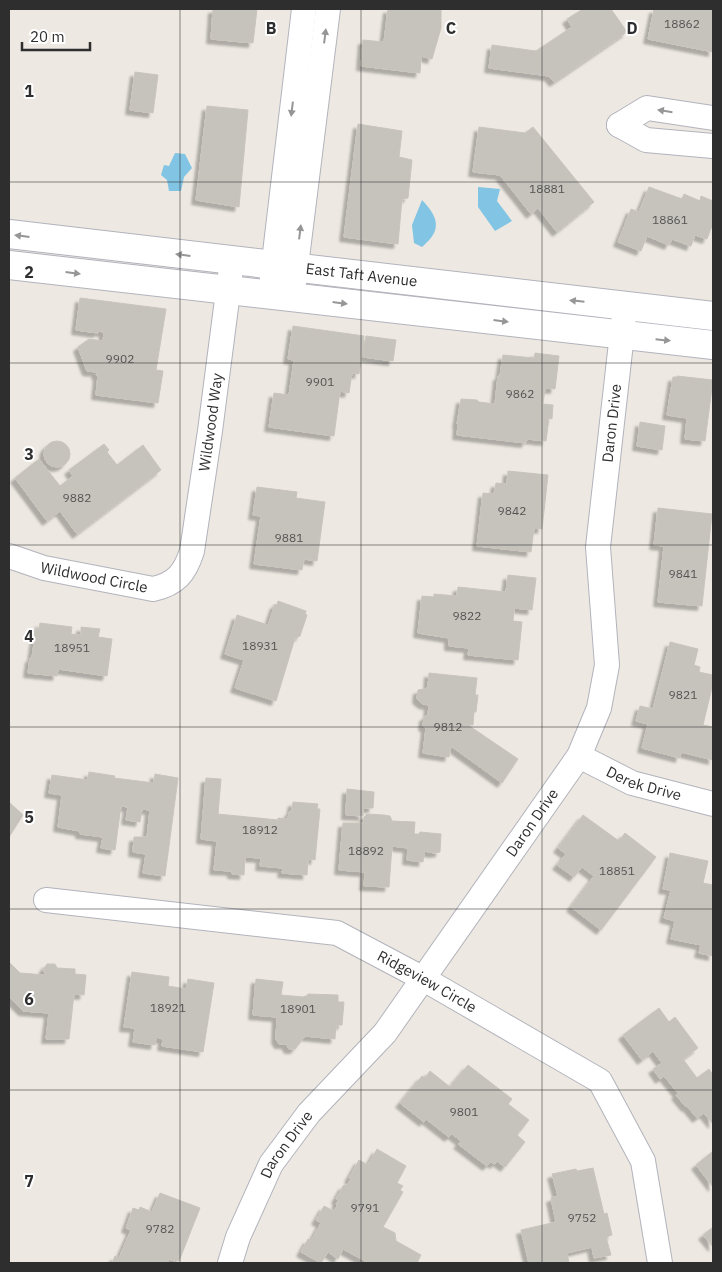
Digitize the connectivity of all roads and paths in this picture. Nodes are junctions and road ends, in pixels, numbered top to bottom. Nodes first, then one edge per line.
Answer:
1 (304, 9) edge
2 (328, 9) edge
3 (296, 73) junction
4 (320, 77) junction
5 (713, 118) edge
6 (713, 146) edge
7 (9, 234) edge
8 (232, 261) junction
9 (9, 265) edge
10 (284, 267) junction
11 (228, 290) junction
12 (281, 296) junction
13 (626, 306) junction
14 (713, 316) edge
15 (622, 335) junction
16 (713, 346) edge
17 (9, 556) edge
18 (178, 578) joint
19 (579, 756) junction
20 (713, 804) edge
21 (46, 900) dead end
22 (422, 978) junction
23 (230, 1263) edge
24 (660, 1263) edge

1 - 3 street
4 -> 2 street
3 - 4 street
3 -> 10 street
10 -> 4 street
5 -> 6 street
8 -> 7 street, East Taft Avenue
8 - 10 street, East Taft Avenue
8 - 11 street, Wildwood Way
9 -> 11 street, East Taft Avenue
10 - 12 street
13 -> 10 street, East Taft Avenue
11 - 12 street, East Taft Avenue
11 - 18 street, Wildwood Way
12 -> 15 street, East Taft Avenue
13 - 14 street, East Taft Avenue
13 - 15 street, Daron Drive
15 -> 16 street, East Taft Avenue
15 - 19 street, Daron Drive
17 - 18 street, Wildwood Circle
19 - 20 street, Derek Drive
19 - 22 street, Daron Drive
21 - 22 street, Ridgeview Circle
22 - 23 street, Daron Drive
22 - 24 street, Ridgeview Circle

